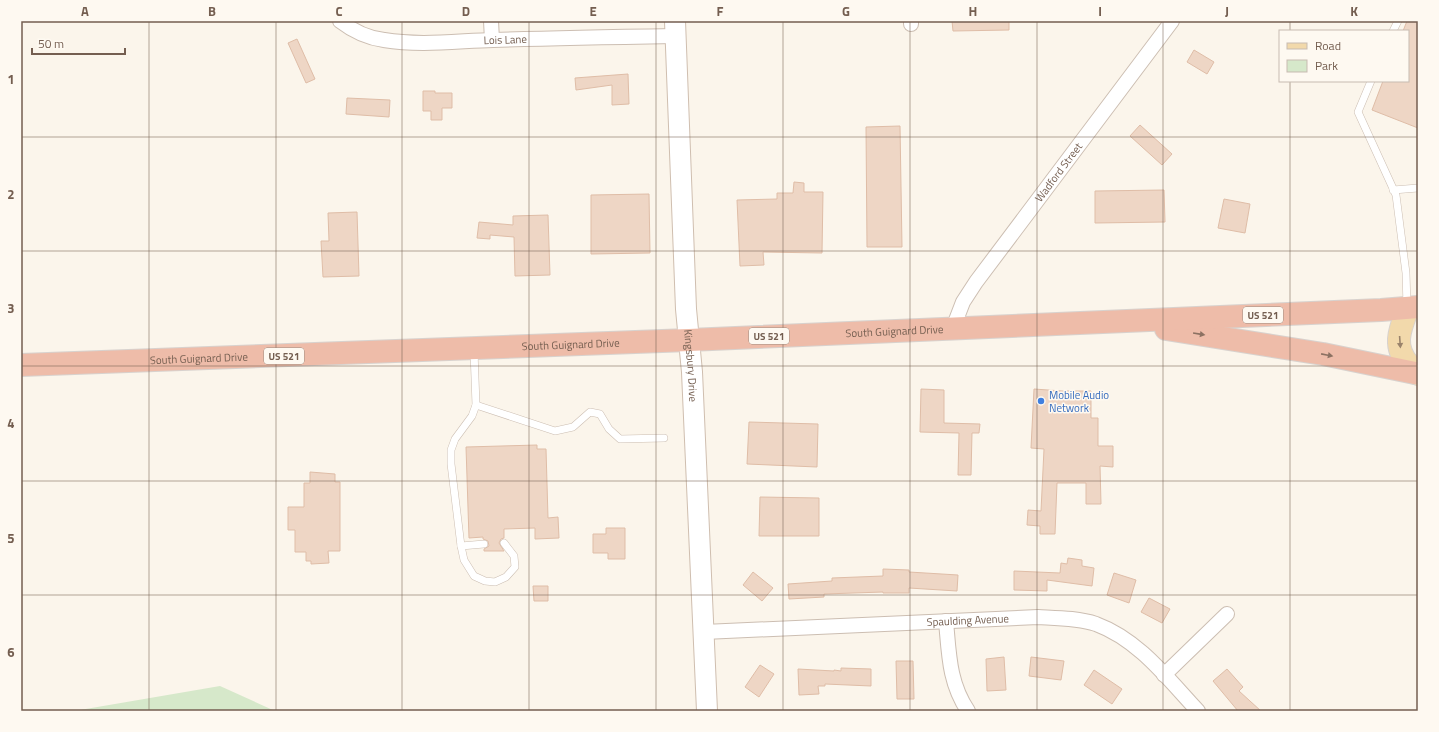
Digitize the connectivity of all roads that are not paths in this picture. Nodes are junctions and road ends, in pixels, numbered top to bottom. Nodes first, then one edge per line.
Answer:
1 (340, 21) edge
2 (491, 21) edge
3 (1172, 21) edge
4 (1398, 21) edge
5 (675, 28) edge
6 (1394, 30) edge
7 (492, 40) junction
8 (1371, 82) edge
9 (1418, 188) edge
10 (1393, 190) junction
11 (1415, 314) edge
12 (1119, 321) junction
13 (953, 328) junction
14 (689, 340) junction
15 (474, 348) junction
16 (21, 366) edge
17 (1416, 373) edge
18 (476, 405) junction
19 (664, 438) dead end
20 (504, 543) dead end
21 (484, 544) dead end
22 (461, 546) junction
23 (1227, 614) dead end
24 (946, 621) junction
25 (704, 632) junction
26 (1164, 675) junction
27 (707, 711) edge
28 (968, 711) edge
29 (1198, 711) edge

1 - 7 street, Lois Lane
2 - 7 street
3 - 13 street, Wadford Street
4 - 6 lane
5 - 7 street, Lois Lane
5 - 14 street, Kingsbury Drive
8 - 10 lane
9 - 10 lane
10 - 11 lane
11 - 12 highway, US 521
11 -> 17 main road
12 - 13 highway, South Guignard Drive / US 521
12 -> 17 highway
13 - 14 highway, South Guignard Drive / US 521
14 - 15 highway, South Guignard Drive / US 521
14 - 25 street, Kingsbury Drive
15 - 16 highway, South Guignard Drive / US 521
15 - 18 lane
18 - 19 lane
18 - 22 lane
20 - 22 lane
21 - 22 lane
23 - 26 street
24 - 25 street, Spaulding Avenue
24 - 26 street, Spaulding Avenue
24 - 28 street
25 - 27 street, Kingsbury Drive
26 - 29 street, Spaulding Avenue

